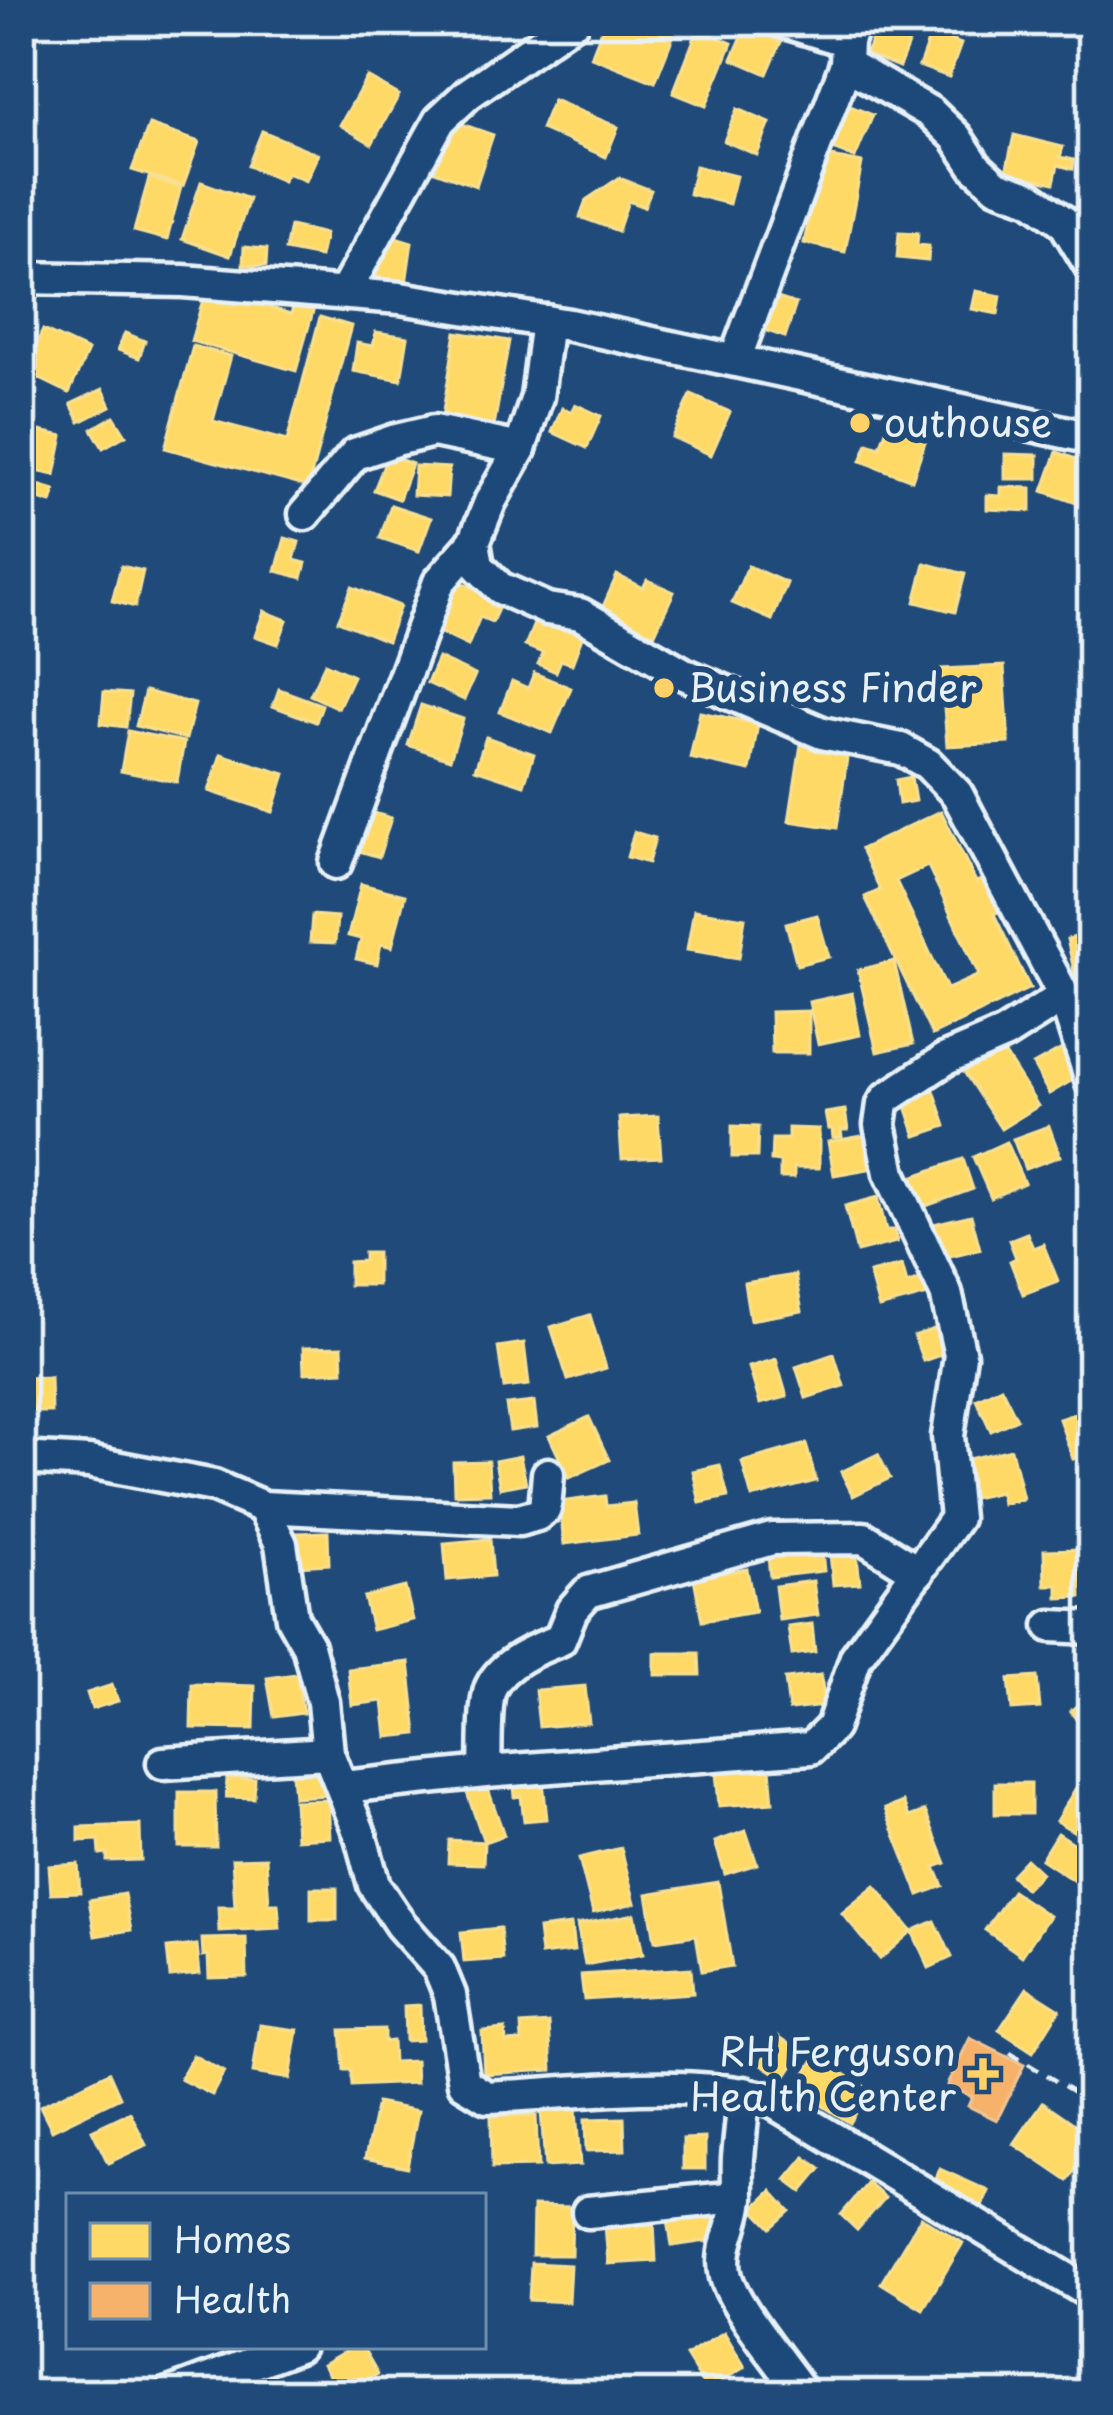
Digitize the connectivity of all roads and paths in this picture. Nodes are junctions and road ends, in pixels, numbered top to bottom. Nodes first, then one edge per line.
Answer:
1 (573, 21) edge
2 (782, 21) edge
3 (849, 42) edge
4 (1092, 268) edge
5 (21, 278) edge
6 (345, 292) junction
7 (547, 321) junction
8 (735, 361) junction
9 (1092, 438) edge
10 (520, 449) junction
11 (305, 514) dead end
12 (474, 542) junction
13 (336, 862) dead end
14 (1064, 996) junction
15 (1092, 1083) edge
16 (21, 1458) edge
17 (548, 1474) dead end
18 (262, 1507) junction
19 (918, 1572) junction
20 (1051, 1625) dead end
21 (1092, 1628) edge
22 (328, 1753) junction
23 (163, 1763) dead end
24 (485, 1772) junction
25 (343, 1787) junction
26 (1010, 2053) dead end
27 (745, 2093) junction
28 (1092, 2103) edge
29 (738, 2197) junction
30 (588, 2212) dead end
31 (1092, 2294) edge
32 (290, 2349) edge
33 (169, 2394) edge
34 (803, 2394) edge

1 - 6 street
2 - 3 street
3 - 4 street
3 - 8 street
5 - 6 street
6 - 7 street
7 - 8 street
7 - 10 street
8 - 9 street
10 - 11 street
10 - 12 street
12 - 13 street
12 - 14 street
14 - 15 street
14 - 19 street
16 - 18 street
17 - 18 street
18 - 22 street
19 - 24 street
19 - 24 street
20 - 21 street
22 - 23 street
22 - 25 street
24 - 25 street
25 - 27 street
26 - 28 path
27 - 29 street
27 - 31 street
29 - 30 street
29 - 34 street
32 - 33 street

